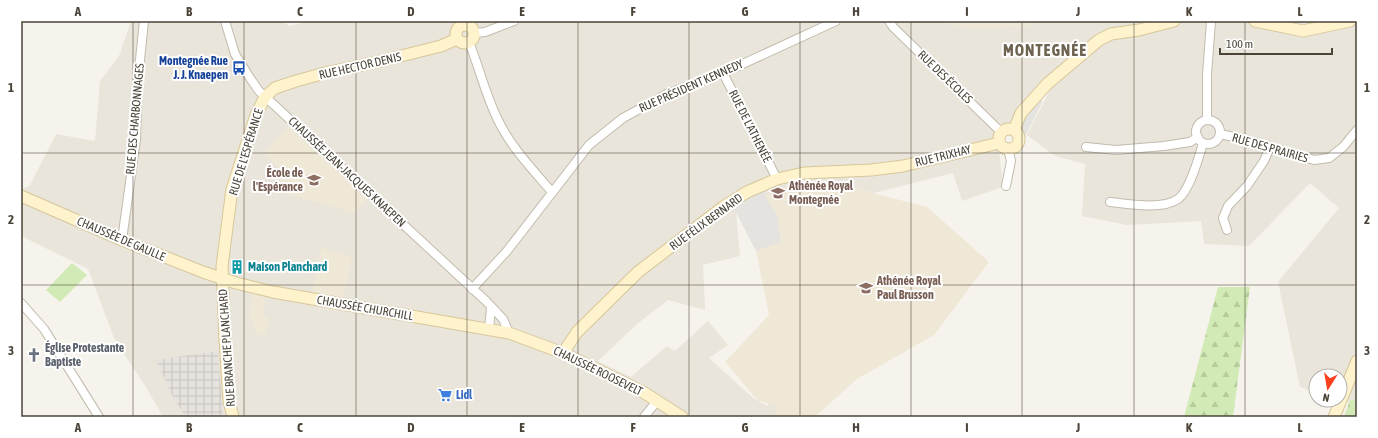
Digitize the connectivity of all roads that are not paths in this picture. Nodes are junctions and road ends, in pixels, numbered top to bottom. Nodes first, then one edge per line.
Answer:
1 (144, 21) edge
2 (224, 21) edge
3 (514, 21) edge
4 (836, 21) edge
5 (889, 21) edge
6 (1174, 21) edge
7 (1211, 21) edge
8 (1350, 21) edge
9 (1162, 22) edge
10 (1262, 22) edge
11 (471, 30) edge
12 (457, 39) junction
13 (723, 72) junction
14 (265, 96) junction
15 (1207, 120) junction
16 (1014, 130) junction
17 (1357, 130) edge
18 (1220, 134) junction
19 (1200, 140) junction
20 (1003, 141) junction
21 (1086, 146) dead end
22 (1270, 147) junction
23 (888, 168) joint
24 (777, 179) junction
25 (1006, 186) dead end
26 (552, 192) junction
27 (21, 196) edge
28 (1110, 202) dead end
29 (1228, 230) dead end
30 (122, 240) junction
31 (222, 279) junction
32 (472, 289) junction
33 (21, 303) edge
34 (491, 308) junction
35 (489, 329) junction
36 (509, 333) junction
37 (563, 353) junction
38 (1357, 361) edge
39 (657, 401) junction
40 (99, 417) edge
41 (233, 417) edge
42 (644, 417) edge
43 (682, 417) edge
44 (1334, 417) edge

1 - 30 street, RUE DES CHARBONNAGES
2 - 14 street, CHAUSSÉE JEAN-JACQUES KNAEPEN
3 - 11 street
4 - 13 street, RUE PRÉSIDENT KENNEDY
5 - 20 street, RUE DES ÉCOLES
6 - 9 street
7 - 15 street
8 - 10 street
9 - 16 street
11 - 12 street
11 - 12 street
11 - 26 street
12 - 14 street, RUE HECTOR DENIS
13 - 24 street, RUE DE L'ATHENÉE
13 - 26 street, RUE PRÉSIDENT KENNEDY
14 - 31 street, RUE DE L'ESPÉRANCE
14 - 32 street, CHAUSSÉE JEAN-JACQUES KNAEPEN
15 - 18 street
15 - 19 street
16 - 20 street, RUE TRIXHAY
16 - 20 street
17 - 22 street, RUE DES PRAIRIES
18 - 19 street
18 - 22 street, RUE DES PRAIRIES
19 - 21 street
19 - 28 street
20 - 23 street, RUE TRIXHAY
20 - 25 street
22 - 29 street
23 - 24 street, RUE FÉLIX BERNARD
24 - 37 street, RUE FÉLIX BERNARD
26 - 32 street, RUE PRÉSIDENT KENNEDY
27 - 30 street, CHAUSSÉE DE GAULLE
30 - 31 street, CHAUSSÉE DE GAULLE
31 - 35 street, CHAUSSÉE CHURCHILL
31 - 41 street, RUE BRANCHE PLANCHARD
32 - 34 street, CHAUSSÉE JEAN-JACQUES KNAEPEN
33 - 40 street
34 - 35 street
34 - 36 street, CHAUSSÉE JEAN-JACQUES KNAEPEN
35 - 36 street, CHAUSSÉE CHURCHILL
36 - 37 street, CHAUSSÉE ROOSEVELT
37 - 39 street, CHAUSSÉE ROOSEVELT
38 - 44 street
39 - 42 street
39 - 43 street, CHAUSSÉE ROOSEVELT

